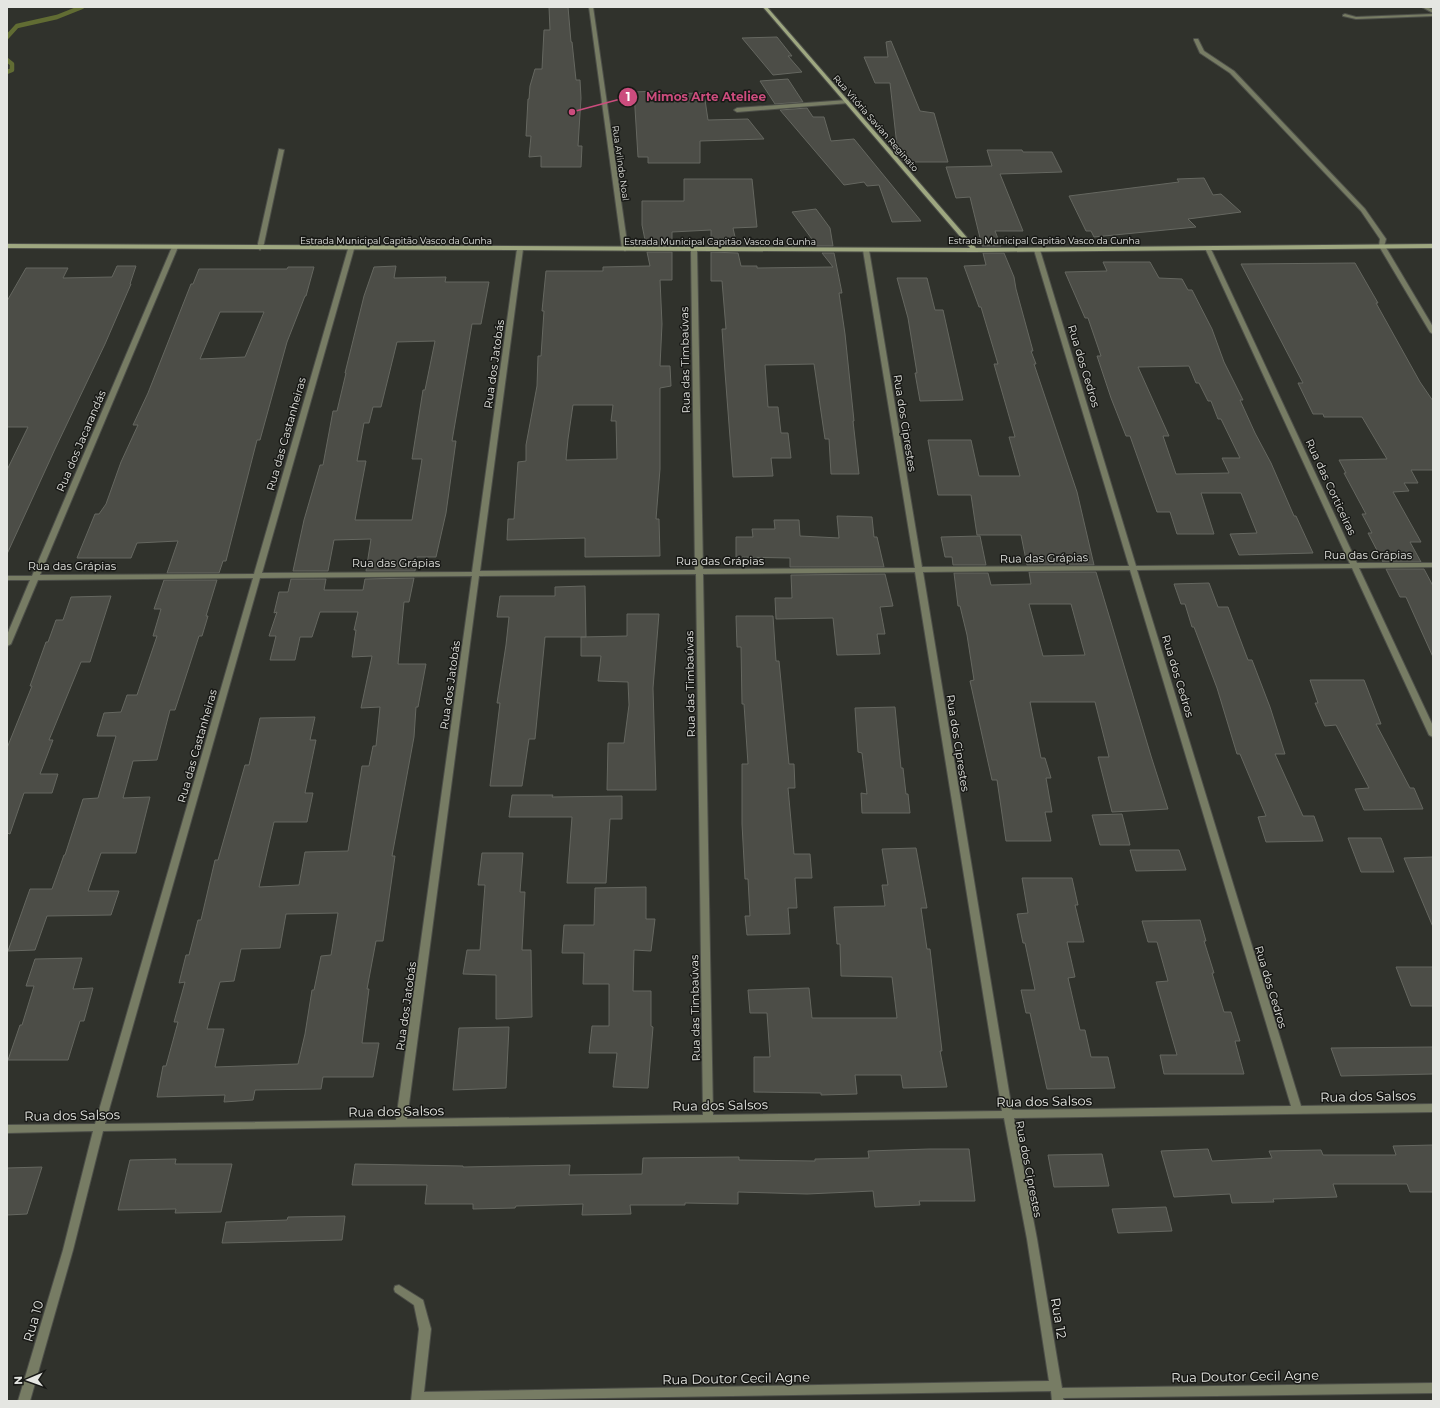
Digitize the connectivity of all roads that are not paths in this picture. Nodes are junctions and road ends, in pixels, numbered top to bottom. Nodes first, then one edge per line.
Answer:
1 (591, 7) edge
2 (766, 7) edge
3 (1424, 7) edge
4 (1433, 13) edge
5 (1345, 15) dead end
6 (1196, 40) dead end
7 (847, 102) junction
8 (737, 110) dead end
9 (281, 150) dead end
10 (1382, 246) junction
11 (1433, 246) edge
12 (8, 247) edge
13 (175, 247) junction
14 (260, 248) junction
15 (1208, 248) junction
16 (351, 249) junction
17 (520, 249) junction
18 (625, 250) junction
19 (694, 250) junction
20 (866, 250) junction
21 (974, 250) junction
22 (1037, 250) junction
23 (1433, 332) edge
24 (1433, 565) edge
25 (1355, 566) junction
26 (1133, 568) junction
27 (918, 570) junction
28 (699, 572) junction
29 (476, 574) junction
30 (257, 575) junction
31 (35, 577) junction
32 (7, 578) edge
33 (7, 644) edge
34 (1433, 735) edge
35 (1433, 1108) edge
36 (1297, 1110) junction
37 (1008, 1114) junction
38 (708, 1118) junction
39 (401, 1124) junction
40 (99, 1128) junction
41 (7, 1129) edge
42 (1032, 1239) joint
43 (68, 1250) joint
44 (399, 1289) dead end
45 (1433, 1388) edge
46 (1057, 1393) edge
47 (417, 1399) edge
48 (24, 1401) edge

1 - 18 street, Rua Arlindo Noal
2 - 7 main road, Rua Vitória Savian Reginato
3 - 4 street
4 - 5 street
6 - 10 street
7 - 8 street
7 - 21 main road, Rua Vitória Savian Reginato
9 - 14 street
10 - 11 main road, Estrada Municipal Capitão Vasco da Cunha
10 - 15 main road, Estrada Municipal Capitão Vasco da Cunha
10 - 23 street
12 - 13 main road, Estrada Municipal Capitão Vasco da Cunha
13 - 14 main road, Estrada Municipal Capitão Vasco da Cunha
13 - 31 street, Rua dos Jacarandás
14 - 16 main road, Estrada Municipal Capitão Vasco da Cunha
15 - 22 main road, Estrada Municipal Capitão Vasco da Cunha
15 - 25 street, Rua das Corticeiras
16 - 17 main road, Estrada Municipal Capitão Vasco da Cunha
16 - 30 street, Rua das Castanheiras
17 - 18 main road, Estrada Municipal Capitão Vasco da Cunha
17 - 29 street, Rua dos Jatobás
18 - 19 main road, Estrada Municipal Capitão Vasco da Cunha
19 - 20 main road, Estrada Municipal Capitão Vasco da Cunha
19 - 28 street, Rua das Timbaúvas
20 - 21 main road, Estrada Municipal Capitão Vasco da Cunha
20 - 27 street, Rua dos Ciprestes
21 - 22 main road, Estrada Municipal Capitão Vasco da Cunha
22 - 26 street, Rua dos Cedros
24 - 25 street, Rua das Grápias
25 - 26 street, Rua das Grápias
25 - 34 street, Rua das Corticeiras
26 - 27 street, Rua das Grápias
26 - 36 street, Rua dos Cedros
27 - 28 street, Rua das Grápias
27 - 37 street, Rua dos Ciprestes
28 - 29 street, Rua das Grápias
28 - 38 street, Rua das Timbaúvas
29 - 30 street, Rua das Grápias
29 - 39 street, Rua dos Jatobás
30 - 31 street, Rua das Grápias
30 - 40 street, Rua das Castanheiras
31 - 32 street, Rua das Grápias
31 - 33 street, Rua dos Jacarandás
35 - 36 street, Rua dos Salsos
36 - 37 street, Rua dos Salsos
37 - 38 street, Rua dos Salsos
37 - 42 street, Rua dos Ciprestes
38 - 39 street, Rua dos Salsos
39 - 40 street, Rua dos Salsos
40 - 41 street, Rua dos Salsos
40 - 43 street, Rua das Castanheiras
42 - 46 street, Rua 12
43 - 48 street, Rua 10
44 - 47 street
45 - 46 street, Rua Doutor Cecil Agne
46 - 47 street, Rua Doutor Cecil Agne

